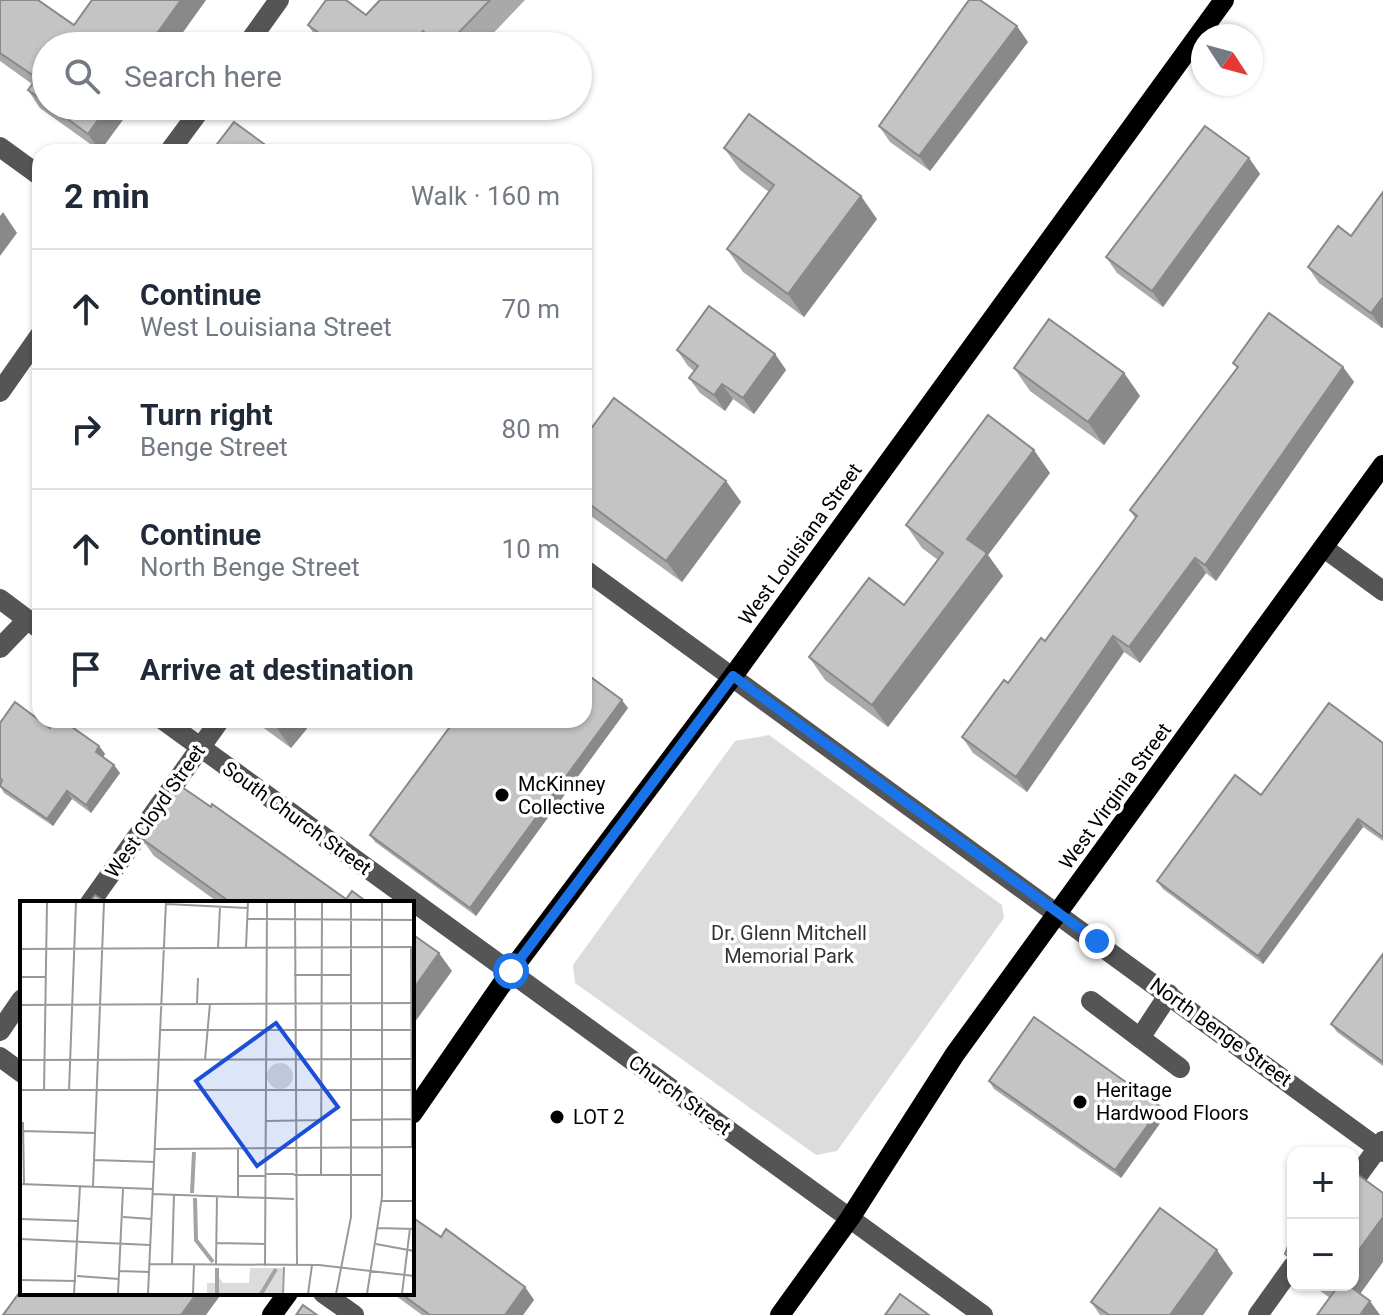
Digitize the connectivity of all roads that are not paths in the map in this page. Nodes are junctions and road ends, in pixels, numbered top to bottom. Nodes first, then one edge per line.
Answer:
1 (279, 0) edge
2 (1224, 0) edge
3 (256, 32) edge
4 (193, 120) edge
5 (175, 144) edge
6 (0, 147) edge
7 (32, 170) edge
8 (32, 346) edge
9 (0, 392) edge
10 (1383, 465) edge
11 (1324, 548) junction
12 (592, 575) edge
13 (1383, 591) edge
14 (0, 599) edge
15 (32, 623) edge
16 (32, 625) edge
17 (0, 648) edge
18 (733, 676) junction
19 (174, 728) edge
20 (214, 728) edge
21 (200, 748) junction
22 (91, 901) edge
23 (413, 901) edge
24 (414, 901) edge
25 (1060, 913) junction
26 (511, 971) junction
27 (1169, 994) junction
28 (1091, 1001) dead end
29 (20, 1002) edge
30 (0, 1031) edge
31 (1140, 1038) junction
32 (0, 1057) edge
33 (1180, 1068) dead end
34 (20, 1072) edge
35 (414, 1111) edge
36 (1381, 1147) edge
37 (1359, 1174) edge
38 (850, 1218) junction
39 (1287, 1274) edge
40 (287, 1295) edge
41 (326, 1295) edge
42 (272, 1315) edge
43 (354, 1315) edge
44 (780, 1315) edge
45 (983, 1315) edge
46 (1258, 1315) edge

1 - 3 street
2 - 18 main road, West Louisiana Street
4 - 5 street
6 - 7 street
8 - 9 street
10 - 11 main road, West Virginia Street
11 - 13 street
11 - 25 main road, West Virginia Street
12 - 18 street, North Benge Street
14 - 15 street
16 - 17 street
18 - 25 street, North Benge Street
18 - 26 main road, West Louisiana Street
19 - 21 street, South Church Street
20 - 21 street, West Cloyd Street
21 - 22 street, West Cloyd Street
21 - 23 street, South Church Street
24 - 26 street, South Church Street
25 - 27 street, North Benge Street
25 - 38 main road, West Virginia Street
26 - 35 main road, West Louisiana Street
26 - 38 street, Church Street
27 - 31 street
27 - 36 street, North Benge Street
28 - 31 street
29 - 30 street
31 - 33 street
32 - 34 street
36 - 37 street
38 - 44 main road, West Virginia Street
38 - 45 street, Church Street
39 - 46 street
40 - 42 main road
41 - 43 street

